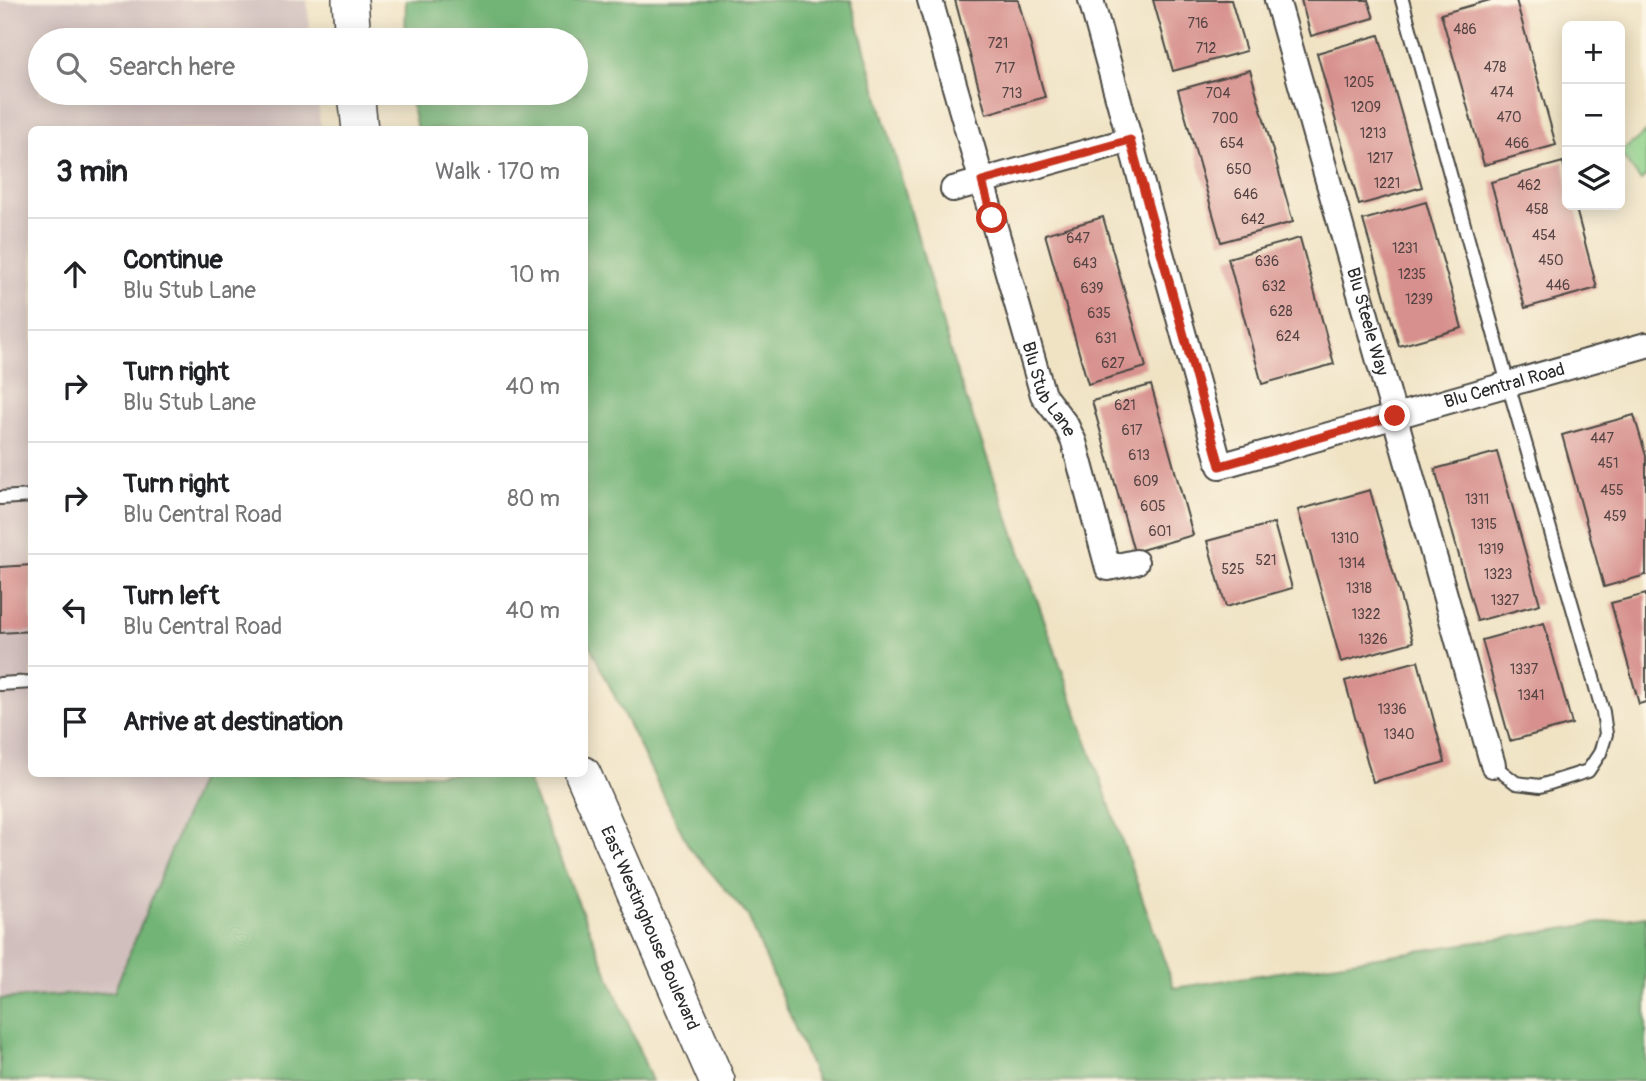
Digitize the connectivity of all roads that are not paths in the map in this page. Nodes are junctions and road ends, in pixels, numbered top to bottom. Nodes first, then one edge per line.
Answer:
1 (350, 0) edge
2 (930, 0) edge
3 (1091, 0) edge
4 (1276, 0) edge
5 (1402, 0) edge
6 (352, 28) edge
7 (357, 105) edge
8 (360, 126) edge
9 (1130, 140) junction
10 (982, 181) junction
11 (953, 189) dead end
12 (1646, 345) edge
13 (1508, 384) junction
14 (1395, 416) junction
15 (28, 496) edge
16 (0, 498) edge
17 (1136, 562) dead end
18 (28, 682) edge
19 (0, 684) edge
20 (1493, 765) joint
21 (584, 777) edge
22 (717, 1081) edge

1 - 6 main road
2 - 10 street, Blu Stub Lane
3 - 9 street, Blu Central Road
4 - 14 street, Blu Steele Way
5 - 13 lane
7 - 8 main road
9 - 10 street
9 - 14 street, Blu Central Road
10 - 11 street
10 - 17 street, Blu Stub Lane
12 - 13 street, Blu Central Road
13 - 14 street, Blu Central Road
13 - 20 lane
14 - 20 street, Blu Steele Way
15 - 16 lane
18 - 19 lane
21 - 22 main road, East Westinghouse Boulevard

